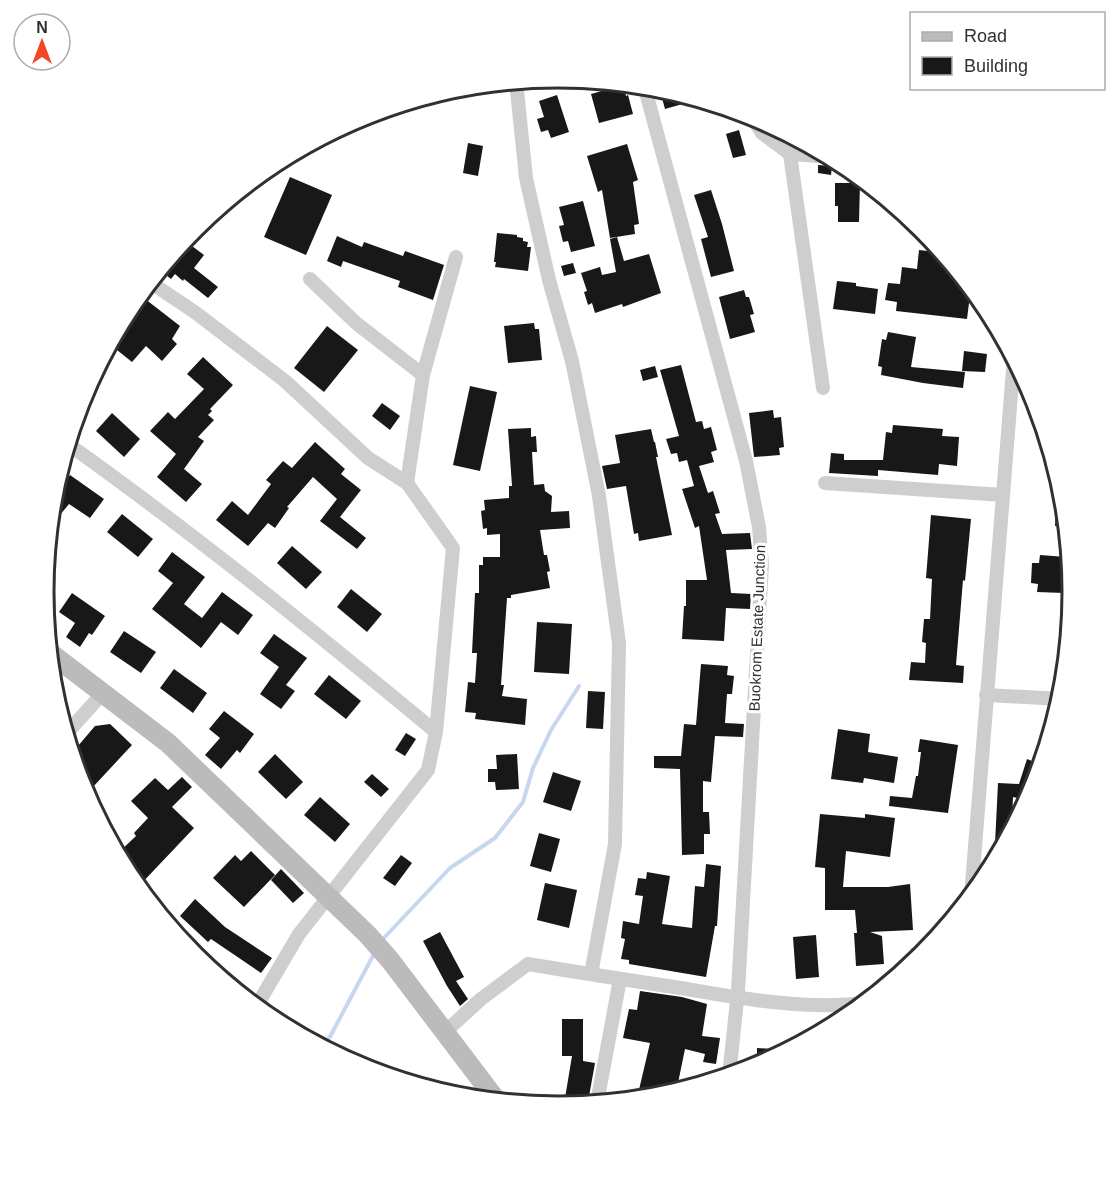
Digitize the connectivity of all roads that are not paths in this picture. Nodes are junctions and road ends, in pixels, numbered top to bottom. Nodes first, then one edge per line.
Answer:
1 (517, 90) edge
2 (647, 95) edge
3 (760, 130) edge
4 (789, 144) edge
5 (789, 154) junction
6 (812, 156) edge
7 (456, 257) dead end
8 (310, 279) dead end
9 (157, 287) edge
10 (1013, 373) edge
11 (423, 375) junction
12 (823, 388) dead end
13 (75, 449) edge
14 (407, 483) junction
15 (825, 483) dead end
16 (1003, 495) junction
17 (58, 659) edge
18 (102, 694) junction
19 (986, 695) junction
20 (1051, 698) edge
21 (72, 727) edge
22 (436, 732) junction
23 (972, 880) edge
24 (328, 896) junction
25 (591, 974) junction
26 (620, 979) junction
27 (738, 997) junction
28 (260, 999) edge
29 (848, 1005) edge
30 (445, 1032) junction
31 (730, 1066) edge
32 (490, 1092) edge
33 (599, 1094) edge

1 - 25 street
2 - 27 street, Buokrom Estate Junction
3 - 5 street
4 - 5 street
5 - 6 street
5 - 12 street
7 - 11 street
8 - 11 street
9 - 14 street
10 - 16 street
11 - 14 street
13 - 22 street
14 - 22 street
15 - 16 street
16 - 19 street
17 - 18 street
18 - 21 street
18 - 24 street
19 - 20 street
19 - 23 street
22 - 24 street
24 - 28 street
24 - 30 street
25 - 26 street
25 - 30 street
26 - 27 street
26 - 33 street
27 - 29 street
27 - 31 street, Buokrom Estate Junction
30 - 32 street

